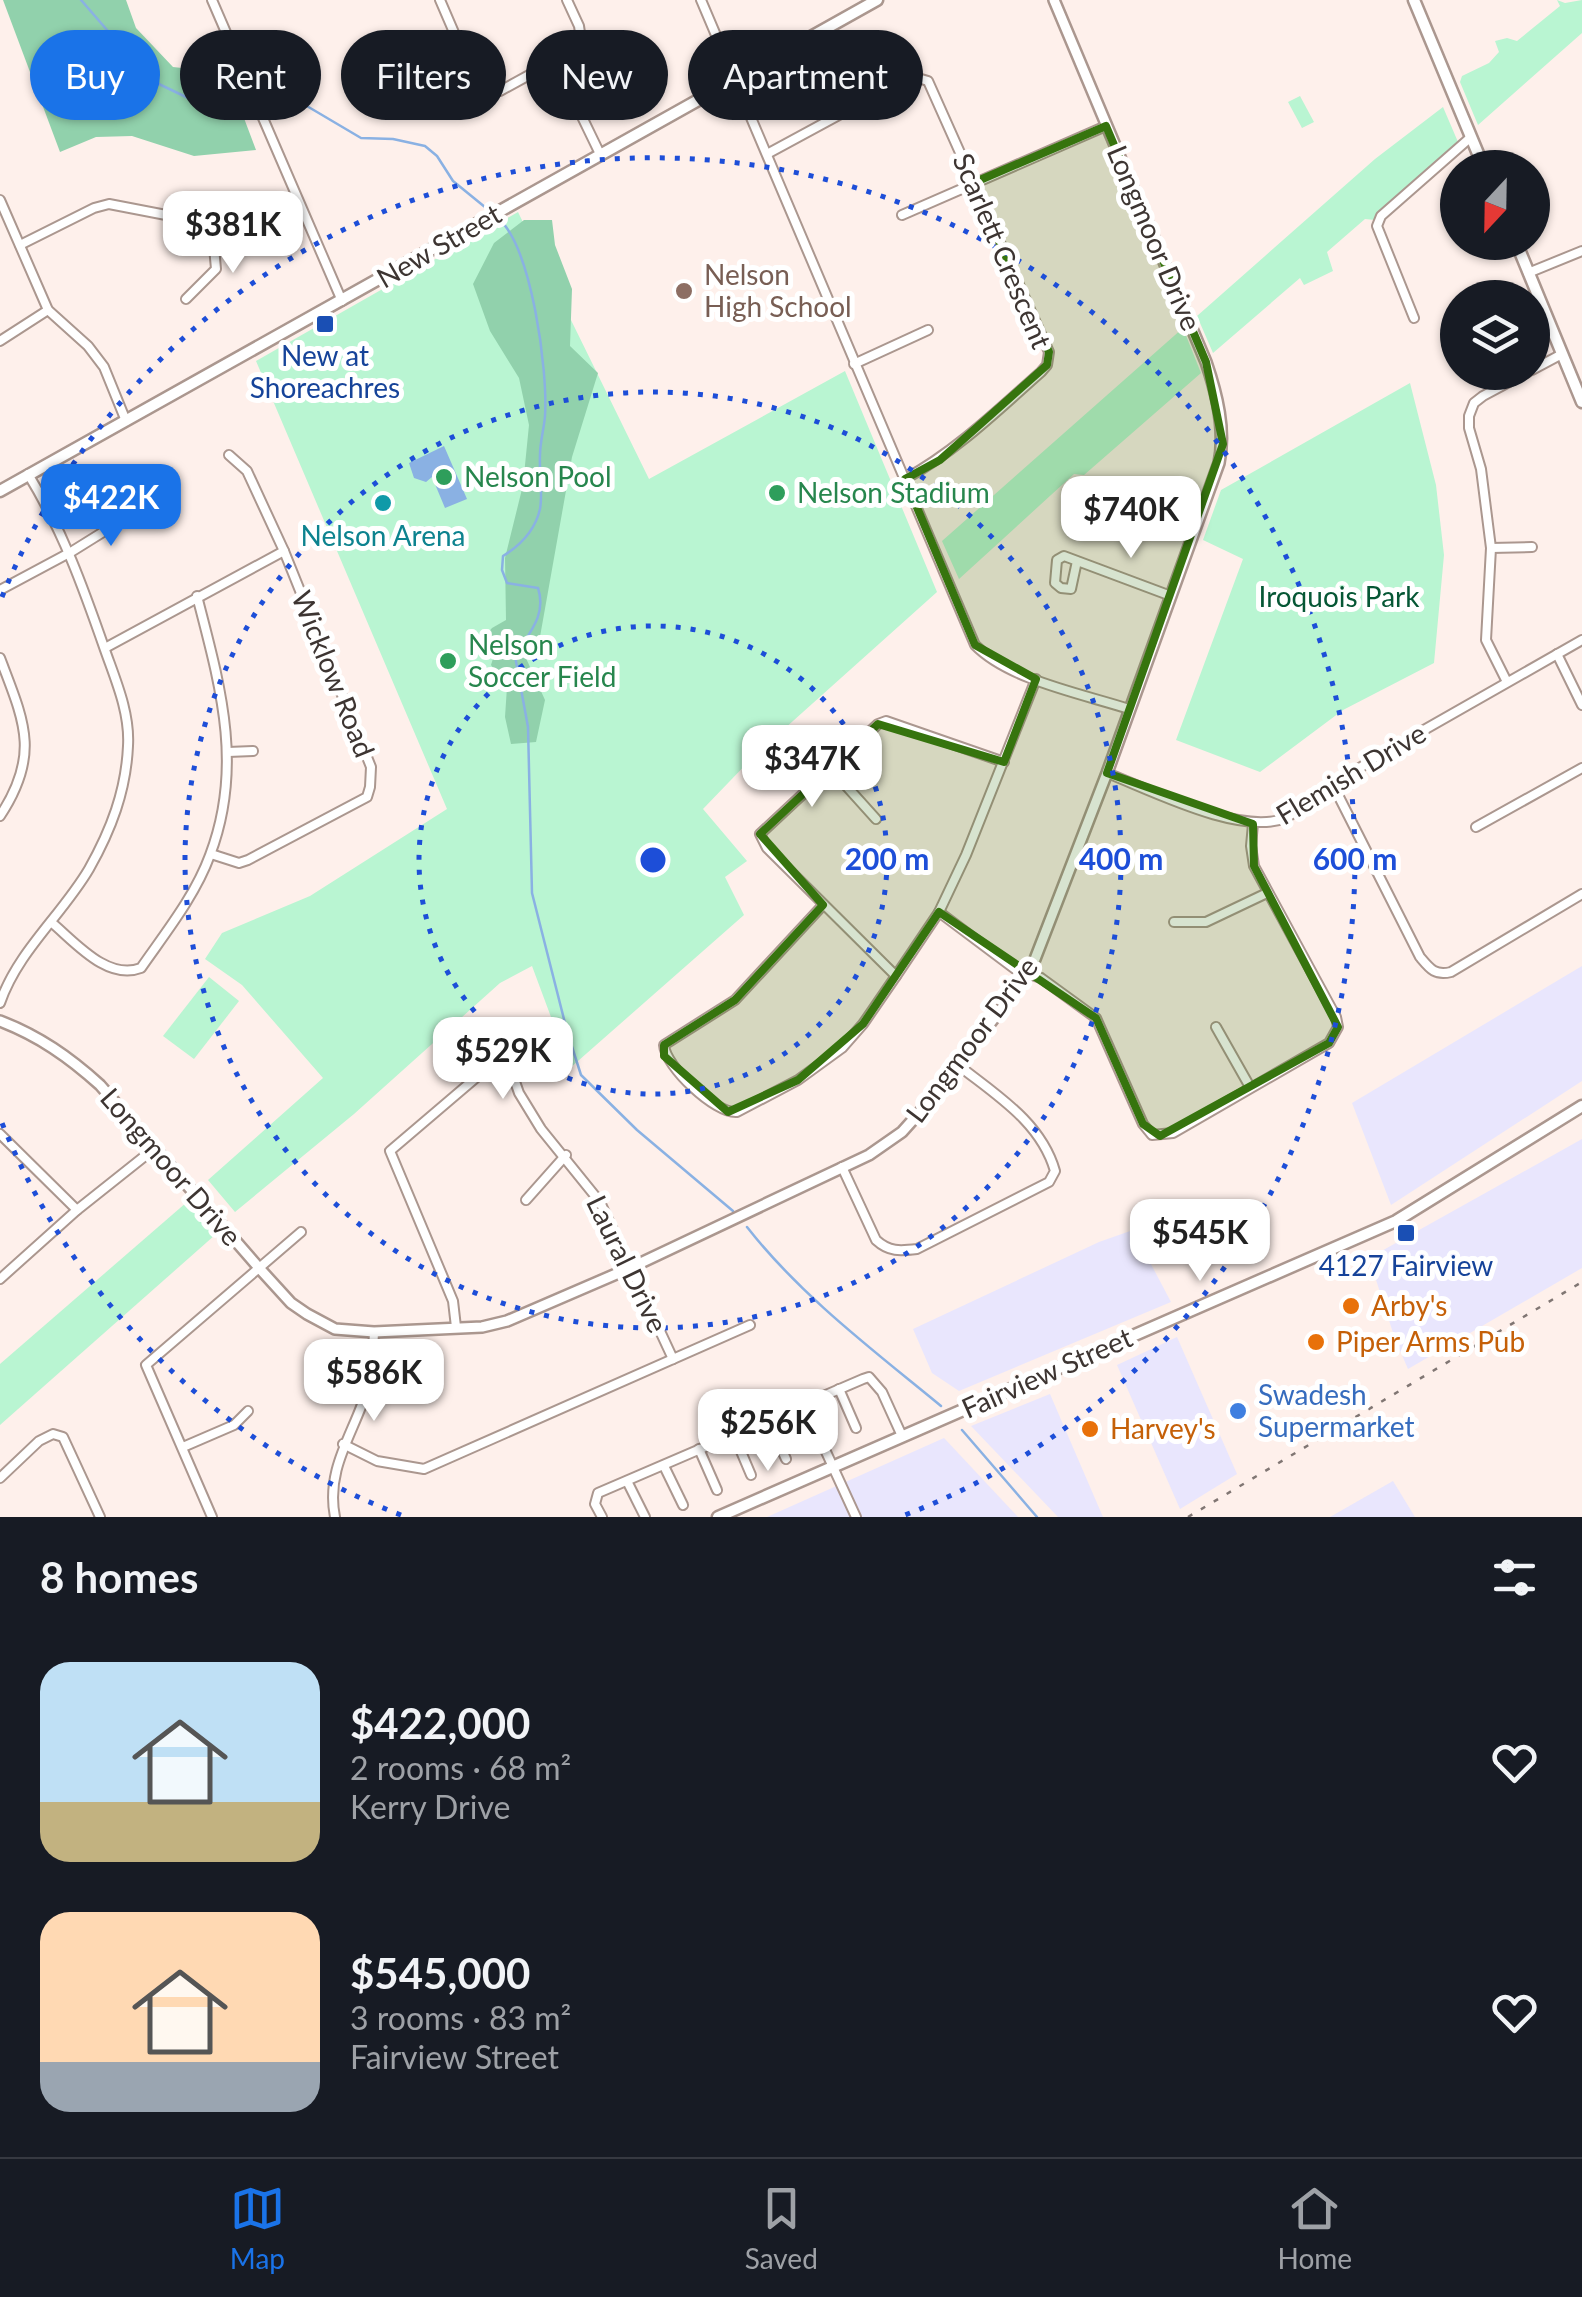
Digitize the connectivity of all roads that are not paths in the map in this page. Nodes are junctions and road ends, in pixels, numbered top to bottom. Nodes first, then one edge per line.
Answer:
1 (212, 0) edge
2 (440, 0) edge
3 (566, 0) edge
4 (701, 0) edge
5 (877, 0) edge
6 (1054, 0) edge
7 (1414, 0) edge
8 (579, 30) edge
9 (714, 30) edge
10 (824, 30) edge
11 (526, 78) edge
12 (688, 106) edge
13 (584, 120) edge
14 (752, 120) edge
15 (1106, 126) junction
16 (1471, 138) junction
17 (1476, 150) edge
18 (600, 154) junction
19 (767, 154) junction
20 (973, 184) junction
21 (0, 200) edge
22 (299, 205) junction
23 (902, 215) dead end
24 (212, 225) junction
25 (20, 245) junction
26 (1582, 251) edge
27 (1523, 260) edge
28 (1528, 273) junction
29 (186, 300) dead end
30 (342, 300) junction
31 (48, 310) junction
32 (1414, 318) dead end
33 (928, 330) dead end
34 (0, 341) edge
35 (1562, 354) junction
36 (1550, 360) edge
37 (854, 364) junction
38 (1494, 390) edge
39 (1582, 402) edge
40 (126, 420) junction
41 (229, 455) dead end
42 (28, 474) junction
43 (905, 479) junction
44 (0, 491) edge
45 (132, 514) dead end
46 (1532, 547) dead end
47 (1491, 548) junction
48 (71, 552) junction
49 (284, 552) junction
50 (1077, 562) dead end
51 (0, 590) edge
52 (197, 596) junction
53 (1171, 596) junction
54 (1582, 640) edge
55 (105, 648) junction
56 (1558, 654) junction
57 (0, 658) edge
58 (1036, 679) junction
59 (1507, 682) junction
60 (1582, 705) edge
61 (1130, 709) junction
62 (253, 751) dead end
63 (228, 752) junction
64 (1004, 762) junction
65 (1582, 768) edge
66 (831, 769) junction
67 (1106, 774) junction
68 (1334, 787) junction
69 (0, 816) edge
70 (876, 819) dead end
71 (1253, 824) junction
72 (1476, 827) dead end
73 (211, 854) junction
74 (1266, 894) junction
75 (1582, 894) edge
76 (823, 905) junction
77 (938, 912) junction
78 (51, 922) junction
79 (1174, 922) dead end
80 (1030, 972) junction
81 (896, 976) junction
82 (0, 1003) edge
83 (0, 1021) edge
84 (1216, 1027) dead end
85 (958, 1065) junction
86 (1250, 1087) junction
87 (1582, 1106) edge
88 (0, 1134) edge
89 (154, 1148) junction
90 (566, 1156) junction
91 (842, 1167) junction
92 (526, 1200) dead end
93 (77, 1210) junction
94 (301, 1232) dead end
95 (630, 1268) junction
96 (260, 1269) junction
97 (0, 1279) edge
98 (750, 1325) dead end
99 (456, 1326) junction
100 (374, 1332) junction
101 (674, 1359) junction
102 (840, 1389) junction
103 (804, 1404) junction
104 (248, 1410) dead end
105 (768, 1420) junction
106 (856, 1428) dead end
107 (734, 1435) junction
108 (902, 1436) junction
109 (344, 1444) junction
110 (183, 1446) junction
111 (700, 1449) junction
112 (786, 1459) dead end
113 (664, 1466) junction
114 (834, 1467) junction
115 (751, 1475) dead end
116 (0, 1478) edge
117 (627, 1482) junction
118 (716, 1490) dead end
119 (683, 1504) dead end
120 (100, 1517) edge
121 (212, 1517) edge
122 (335, 1517) edge
123 (602, 1517) edge
124 (645, 1517) edge
125 (718, 1517) edge
126 (856, 1517) edge

1 - 22 street
2 - 11 street
3 - 8 street
4 - 9 street
5 - 10 main road, New Street
6 - 15 street, Longmoor Drive
7 - 16 main road
12 - 18 main road, New Street
13 - 18 street
14 - 19 street
15 - 20 street
15 - 53 street, Longmoor Drive
16 - 17 main road
16 - 32 street
18 - 30 main road, New Street
19 - 20 street, Scarlett Crescent
19 - 37 street
20 - 23 street
20 - 43 street, Scarlett Crescent
21 - 25 street
22 - 24 street
22 - 30 street
24 - 25 street
24 - 29 street
25 - 31 street
26 - 28 street
27 - 28 main road
28 - 35 main road
30 - 40 main road, New Street
31 - 34 street
31 - 40 street
33 - 37 street
35 - 36 street
35 - 39 main road
37 - 43 street
38 - 47 street
40 - 42 main road, New Street
41 - 49 street, Wicklow Road
42 - 44 main road, New Street
42 - 48 street
43 - 58 street
45 - 48 street
46 - 47 street
47 - 59 street
48 - 51 street
48 - 55 street
49 - 52 street
49 - 73 street, Wicklow Road
50 - 53 street
52 - 55 street
52 - 63 street
53 - 61 street, Longmoor Drive
54 - 56 street, Flemish Drive
55 - 78 street
56 - 59 street, Flemish Drive
56 - 60 street
57 - 69 street
58 - 61 street
58 - 64 street
59 - 68 street, Flemish Drive
61 - 67 street, Longmoor Drive
62 - 63 street
63 - 73 street
64 - 66 street
64 - 77 street
65 - 72 street
66 - 70 street
66 - 76 street
67 - 71 street, Flemish Drive
67 - 80 street, Longmoor Drive
68 - 71 street, Flemish Drive
68 - 75 street
71 - 74 street
73 - 78 street
74 - 79 street
74 - 86 street
76 - 81 street
76 - 81 street
77 - 80 street
77 - 81 street
78 - 82 street
80 - 85 street, Longmoor Drive
80 - 86 street
83 - 89 street, Longmoor Drive
84 - 86 street
85 - 91 street, Longmoor Drive
85 - 91 street
87 - 108 main road, Fairview Street
88 - 93 street
89 - 93 street
89 - 96 street, Longmoor Drive
90 - 92 street
90 - 95 street, Laural Drive
90 - 99 street, Laural Drive
91 - 95 street, Longmoor Drive
93 - 97 street
94 - 96 street
95 - 99 street, Longmoor Drive
95 - 101 street, Laural Drive
96 - 100 street, Longmoor Drive
96 - 110 street
98 - 101 street
99 - 100 street, Longmoor Drive
100 - 109 street
101 - 109 street
102 - 103 street
102 - 106 street
102 - 108 street
103 - 105 street
103 - 114 street
104 - 110 street
105 - 107 street
105 - 112 street
107 - 111 street
107 - 115 street
108 - 114 main road, Fairview Street
109 - 122 street
110 - 121 street
111 - 113 street
111 - 118 street
113 - 117 street
113 - 119 street
114 - 125 main road, Fairview Street
114 - 126 street
116 - 120 street
117 - 123 street
117 - 124 street

